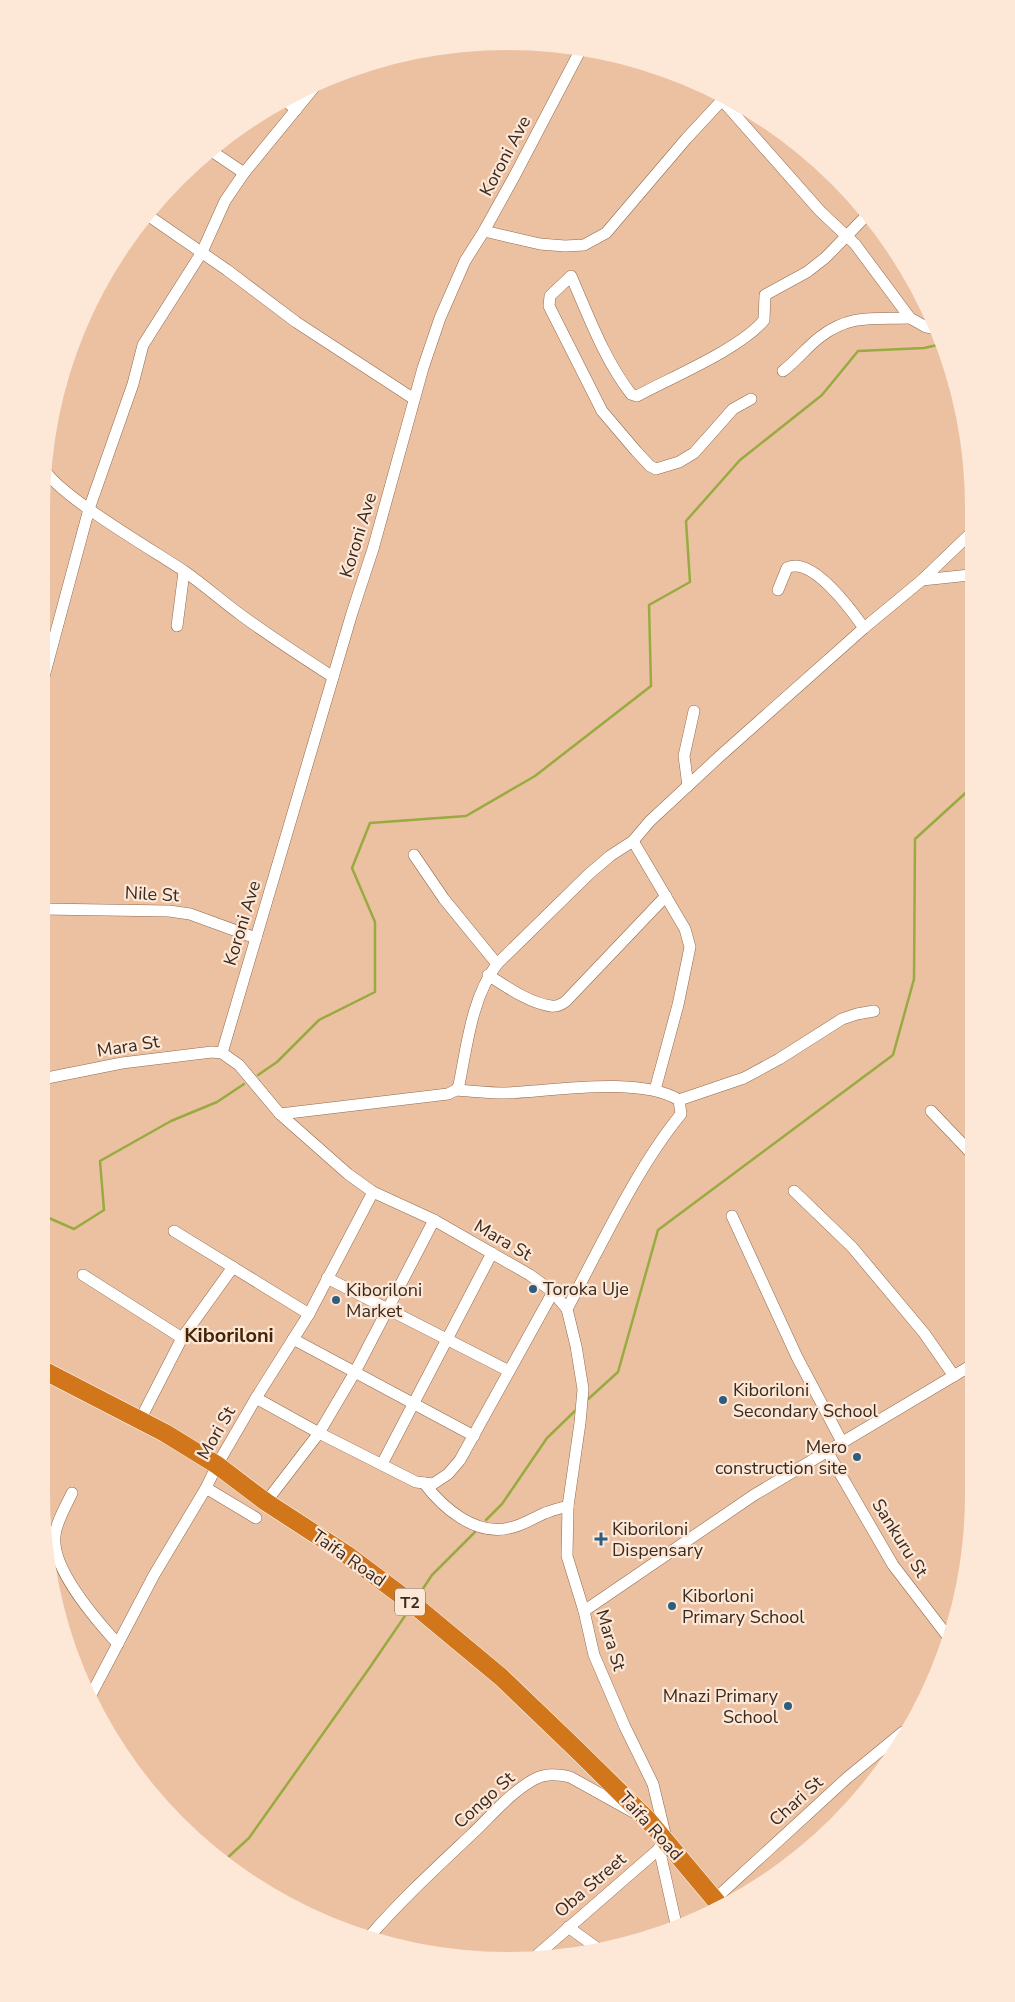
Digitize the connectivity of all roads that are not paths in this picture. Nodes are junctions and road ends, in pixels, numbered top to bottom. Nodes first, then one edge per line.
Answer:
1 (577, 56) edge
2 (307, 96) edge
3 (721, 103) edge
4 (290, 105) edge
5 (733, 109) edge
6 (296, 110) junction
7 (217, 155) edge
8 (244, 173) junction
9 (153, 219) edge
10 (862, 220) edge
11 (484, 231) junction
12 (846, 235) junction
13 (202, 252) junction
14 (910, 318) junction
15 (928, 327) edge
16 (783, 371) dead end
17 (414, 399) junction
18 (751, 399) dead end
19 (51, 478) edge
20 (89, 509) junction
21 (965, 539) edge
22 (184, 572) junction
23 (965, 576) edge
24 (922, 580) junction
25 (778, 590) dead end
26 (177, 626) dead end
27 (864, 628) junction
28 (50, 654) edge
29 (333, 677) junction
30 (694, 711) dead end
31 (688, 786) junction
32 (633, 840) junction
33 (414, 855) dead end
34 (666, 896) junction
35 (50, 909) edge
36 (256, 938) junction
37 (497, 964) junction
38 (488, 975) junction
39 (874, 1011) dead end
40 (222, 1053) junction
41 (50, 1077) edge
42 (456, 1090) junction
43 (655, 1090) junction
44 (679, 1100) junction
45 (931, 1111) dead end
46 (280, 1114) junction
47 (965, 1147) edge
48 (794, 1191) dead end
49 (373, 1192) junction
50 (732, 1216) dead end
51 (434, 1220) junction
52 (174, 1231) dead end
53 (492, 1253) junction
54 (233, 1267) junction
55 (83, 1274) dead end
56 (327, 1278) junction
57 (552, 1292) junction
58 (388, 1308) junction
59 (567, 1310) junction
60 (309, 1314) junction
61 (182, 1338) junction
62 (293, 1338) junction
63 (448, 1339) junction
64 (965, 1369) edge
65 (509, 1371) junction
66 (355, 1372) junction
67 (50, 1374) edge
68 (954, 1376) junction
69 (256, 1398) junction
70 (414, 1404) junction
71 (140, 1420) junction
72 (319, 1433) junction
73 (474, 1436) junction
74 (842, 1442) junction
75 (827, 1451) junction
76 (382, 1464) junction
77 (217, 1465) junction
78 (424, 1483) junction
79 (206, 1488) junction
80 (72, 1493) dead end
81 (266, 1502) junction
82 (568, 1506) junction
83 (256, 1518) dead end
84 (584, 1611) junction
85 (944, 1631) edge
86 (118, 1644) junction
87 (94, 1690) edge
88 (894, 1740) edge
89 (648, 1820) junction
90 (663, 1845) junction
91 (723, 1898) edge
92 (717, 1901) edge
93 (675, 1920) edge
94 (568, 1927) junction
95 (374, 1932) edge
96 (591, 1944) edge
97 (542, 1950) edge

1 - 11 street, Koroni Ave
2 - 6 street
3 - 11 street
4 - 6 street
5 - 12 street
6 - 8 street
7 - 8 street
8 - 13 street
9 - 13 street
10 - 12 street
11 - 17 street, Koroni Ave
12 - 14 street
12 - 18 street
13 - 17 street
13 - 20 street
14 - 15 street
14 - 16 street
17 - 29 street, Koroni Ave
19 - 20 street
20 - 22 street
20 - 28 street
21 - 24 street
22 - 26 street
22 - 29 street
23 - 24 street
24 - 27 street
25 - 27 street
27 - 31 street
29 - 36 street, Koroni Ave
30 - 31 street
31 - 32 street
32 - 34 street
32 - 37 street
33 - 37 street
34 - 38 street
34 - 43 street
35 - 36 street, Nile St
36 - 40 street, Koroni Ave
37 - 38 street
38 - 42 street
39 - 44 street
40 - 41 street, Mara St
40 - 46 street, Mara St
42 - 43 street
42 - 46 street
43 - 44 street
44 - 59 street
45 - 47 street
46 - 49 street, Mara St
48 - 68 street
49 - 51 street, Mara St
49 - 56 street, Mori St
50 - 74 street
51 - 53 street, Mara St
51 - 58 street
52 - 54 street
53 - 57 street, Mara St
53 - 63 street
54 - 60 street
54 - 61 street
55 - 61 street
56 - 58 street
56 - 60 street, Mori St
57 - 59 street, Mara St
57 - 65 street
58 - 63 street
58 - 66 street
59 - 82 street, Mara St
60 - 62 street, Mori St
61 - 71 street
62 - 66 street
62 - 69 street, Mori St
63 - 65 street
63 - 70 street
64 - 68 street
65 - 73 street
66 - 70 street
66 - 72 street
67 - 71 highway, Taifa Road / T2
68 - 74 street
69 - 72 street
69 - 77 street, Mori St
70 - 73 street
70 - 76 street
71 - 77 highway, Taifa Road / T2
72 - 76 street
72 - 81 street
73 - 78 street
74 - 75 street
75 - 84 street
75 - 85 street, Sankuru St
76 - 78 street
77 - 79 street, Mori St
77 - 81 highway, Taifa Road / T2
78 - 82 street
79 - 83 street
79 - 86 street, Mori St
80 - 86 street
81 - 89 highway, Taifa Road / T2
82 - 84 street, Mara St
84 - 90 street, Mara St
86 - 87 street, Mori St
88 - 91 street, Chari St
89 - 90 highway, Taifa Road / T2
89 - 95 street, Congo St
90 - 92 highway, Taifa Road / T2
90 - 93 street, Mara St
90 - 94 street, Oba Street
94 - 96 street
94 - 97 street, Oba Street

